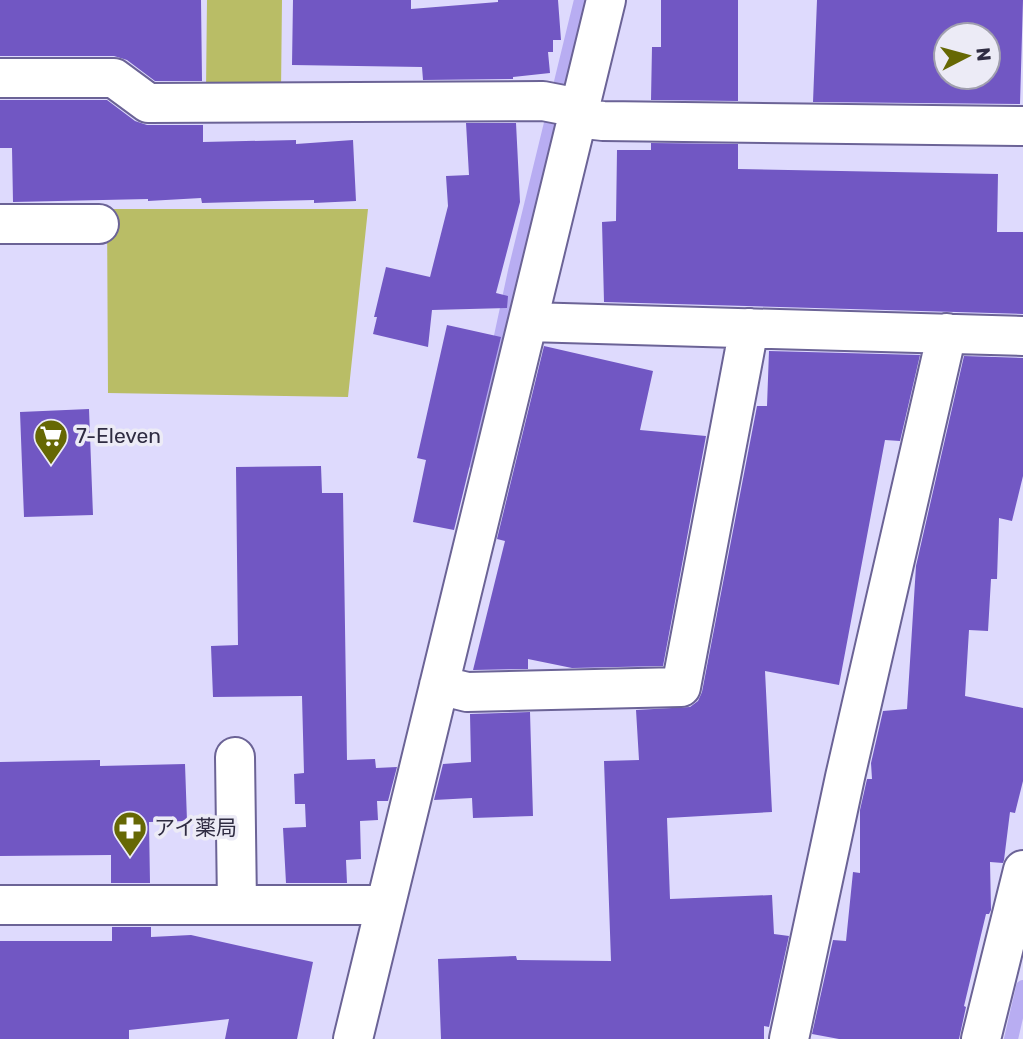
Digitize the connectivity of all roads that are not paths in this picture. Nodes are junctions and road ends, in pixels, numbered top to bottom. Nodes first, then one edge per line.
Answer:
1 (606, 0) edge
2 (0, 78) edge
3 (566, 108) junction
4 (1023, 126) edge
5 (0, 224) edge
6 (99, 224) dead end
7 (528, 322) junction
8 (749, 328) junction
9 (947, 333) junction
10 (1023, 336) edge
11 (439, 685) junction
12 (235, 757) dead end
13 (1023, 870) edge
14 (0, 905) edge
15 (237, 905) junction
16 (375, 905) junction
17 (353, 1039) edge
18 (789, 1039) edge
19 (981, 1039) edge

1 - 3 street
2 - 3 street
3 - 4 street
3 - 7 street
5 - 6 street
7 - 8 street
7 - 11 street
8 - 9 street
8 - 11 street
9 - 10 street
9 - 18 street
11 - 16 street
12 - 15 street
13 - 19 street
14 - 15 street
15 - 16 street
16 - 17 street

